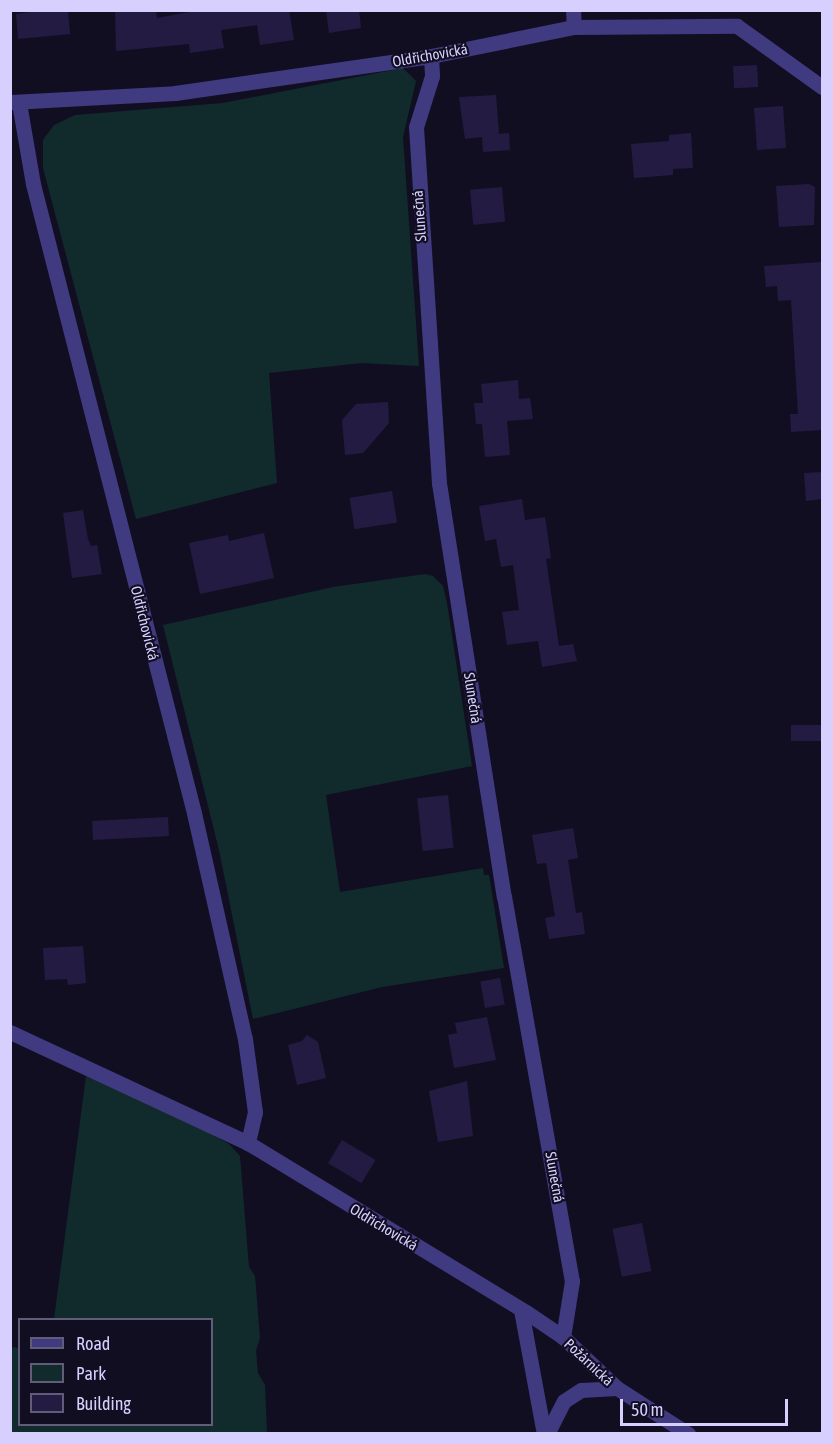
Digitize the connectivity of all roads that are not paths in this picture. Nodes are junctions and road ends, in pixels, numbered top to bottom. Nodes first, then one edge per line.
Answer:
1 (573, 10) edge
2 (574, 27) junction
3 (431, 56) junction
4 (822, 87) edge
5 (15, 103) edge
6 (10, 1032) edge
7 (248, 1143) junction
8 (521, 1310) junction
9 (563, 1337) junction
10 (617, 1388) junction
11 (545, 1434) edge
12 (688, 1434) edge

1 - 2 street
2 - 3 street, Oldřichovická
2 - 4 street, Oldřichovická
3 - 5 street, Oldřichovická
3 - 9 street, Slunečná
5 - 7 street, Oldřichovická
6 - 7 street, Oldřichovická
7 - 8 street, Oldřichovická
8 - 9 street, Požárnická
8 - 11 street
9 - 10 street, Požárnická
10 - 11 street
10 - 12 street, Požárnická

